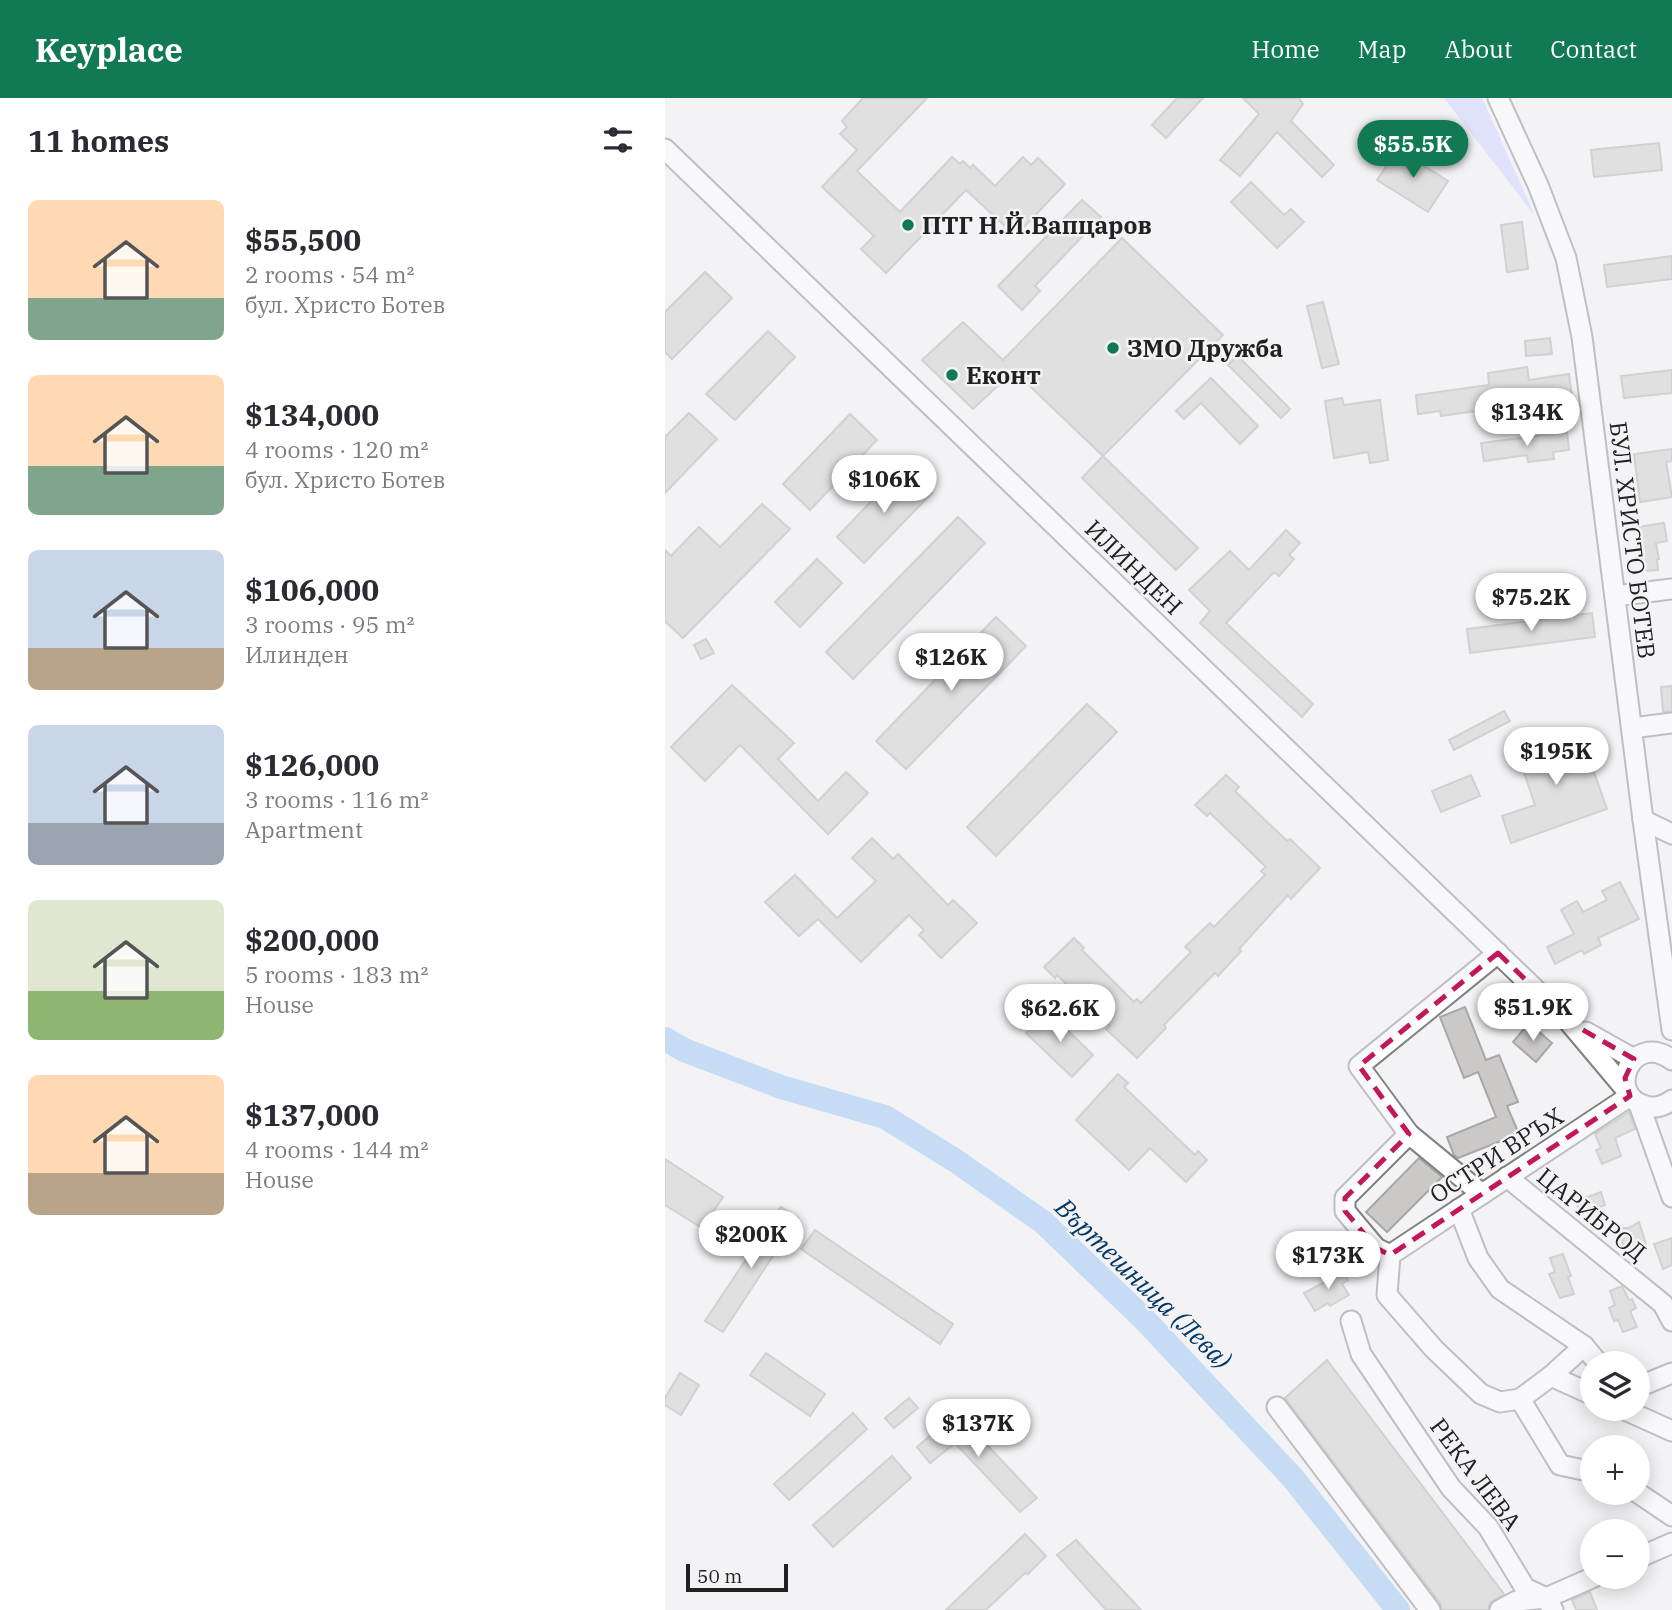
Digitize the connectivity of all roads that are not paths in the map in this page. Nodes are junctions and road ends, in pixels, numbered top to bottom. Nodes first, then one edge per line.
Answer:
1 (1498, 98) edge
2 (665, 149) edge
3 (1672, 589) edge
4 (1615, 596) junction
5 (1672, 723) edge
6 (1632, 729) junction
7 (1643, 820) junction
8 (1672, 834) edge
9 (1498, 953) junction
10 (1667, 1002) junction
11 (1569, 1022) junction
12 (1672, 1030) edge
13 (1642, 1056) junction
14 (1672, 1060) edge
15 (1632, 1097) junction
16 (1672, 1100) edge
17 (1409, 1133) junction
18 (1507, 1177) junction
19 (1482, 1194) junction
20 (1672, 1197) edge
21 (1459, 1209) junction
22 (1390, 1255) junction
23 (1351, 1321) dead end
24 (1672, 1321) edge
25 (1584, 1346) junction
26 (1588, 1351) edge
27 (1672, 1373) edge
28 (1551, 1376) junction
29 (1650, 1382) edge
30 (1580, 1389) edge
31 (1520, 1399) junction
32 (1277, 1407) dead end
33 (1650, 1421) edge
34 (1672, 1431) edge
35 (1580, 1469) edge
36 (1650, 1501) edge
37 (1672, 1516) edge
38 (1672, 1543) edge
39 (1650, 1553) edge
40 (1580, 1585) edge
41 (1549, 1604) edge
42 (1430, 1610) edge
43 (1500, 1610) edge

1 - 4 street, БУЛ. ХРИСТО БОТЕВ
2 - 9 street, ИЛИНДЕН
3 - 4 street
4 - 6 street, БУЛ. ХРИСТО БОТЕВ
5 - 6 street
6 - 7 street, БУЛ. ХРИСТО БОТЕВ
7 - 8 street
7 - 10 street, БУЛ. ХРИСТО БОТЕВ
9 - 11 street, ИЛИНДЕН
9 - 17 street
10 - 12 street, БУЛ. ХРИСТО БОТЕВ
10 - 13 street, БУЛ. ХРИСТО БОТЕВ
11 - 13 street, ИЛИНДЕН
11 - 15 street, ИЛИНДЕН
13 - 14 street, ИЛИНДЕН
13 - 15 street, БУЛ. ХРИСТО БОТЕВ
15 - 16 street
15 - 18 street, ОСТРИ ВРЪХ
15 - 20 street
17 - 19 street
17 - 22 street
18 - 19 street, ОСТРИ ВРЪХ
18 - 24 street, ЦАРИБРОД
19 - 21 street, ОСТРИ ВРЪХ
21 - 22 street, ОСТРИ ВРЪХ
21 - 25 street
22 - 31 street
23 - 41 street, РЕКА ЛЕВА
25 - 26 street
25 - 28 street
27 - 29 street
28 - 30 street
28 - 31 street
31 - 35 street
32 - 42 street
33 - 34 street
36 - 37 street
38 - 39 street
40 - 41 street
41 - 43 street

